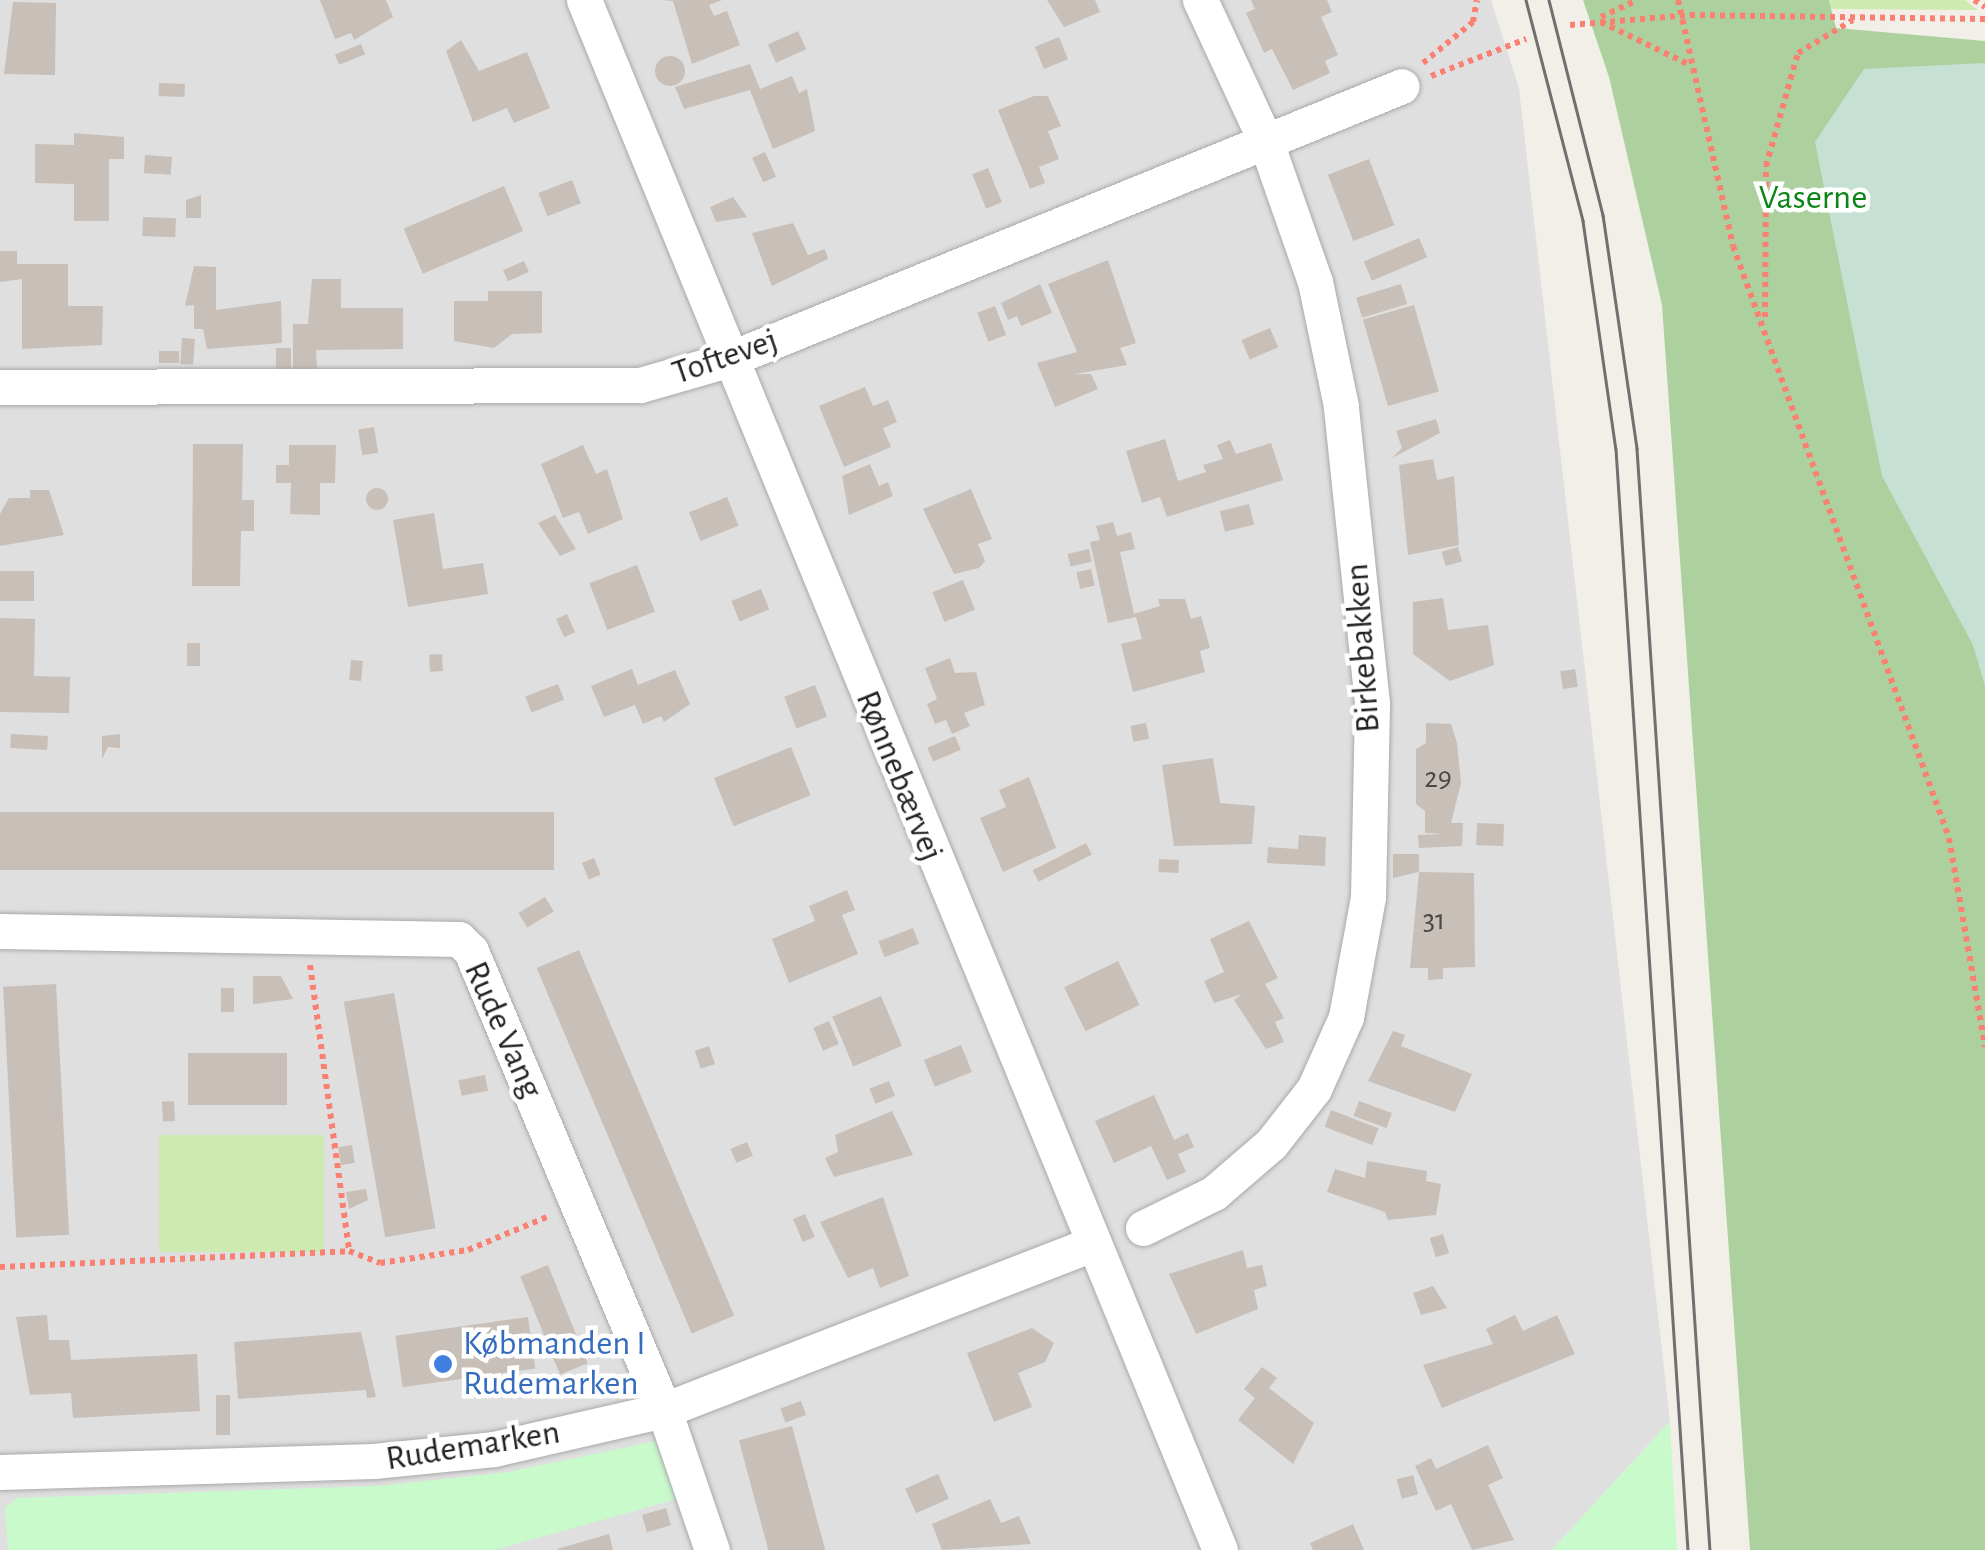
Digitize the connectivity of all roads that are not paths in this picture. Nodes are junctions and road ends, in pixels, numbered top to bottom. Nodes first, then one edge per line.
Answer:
1 (584, 0) edge
2 (1200, 0) edge
3 (1410, 84) road end
4 (1266, 142) junction
5 (727, 360) junction
6 (0, 387) edge
7 (0, 931) edge
8 (1143, 1228) dead end
9 (1092, 1244) junction
10 (664, 1410) junction
11 (0, 1472) edge
12 (712, 1550) edge
13 (1220, 1550) edge

1 - 5 street, Rønnebærvej
2 - 4 street, Birkebakken
3 - 4 street, Toftevej
4 - 5 street, Toftevej
4 - 8 street, Birkebakken
5 - 6 street, Toftevej
5 - 9 street, Rønnebærvej
7 - 10 street, Rude Vang
9 - 10 street, Rudemarken
9 - 13 street, Rønnebærvej
10 - 11 street, Rudemarken
10 - 12 street, Rude Vang

